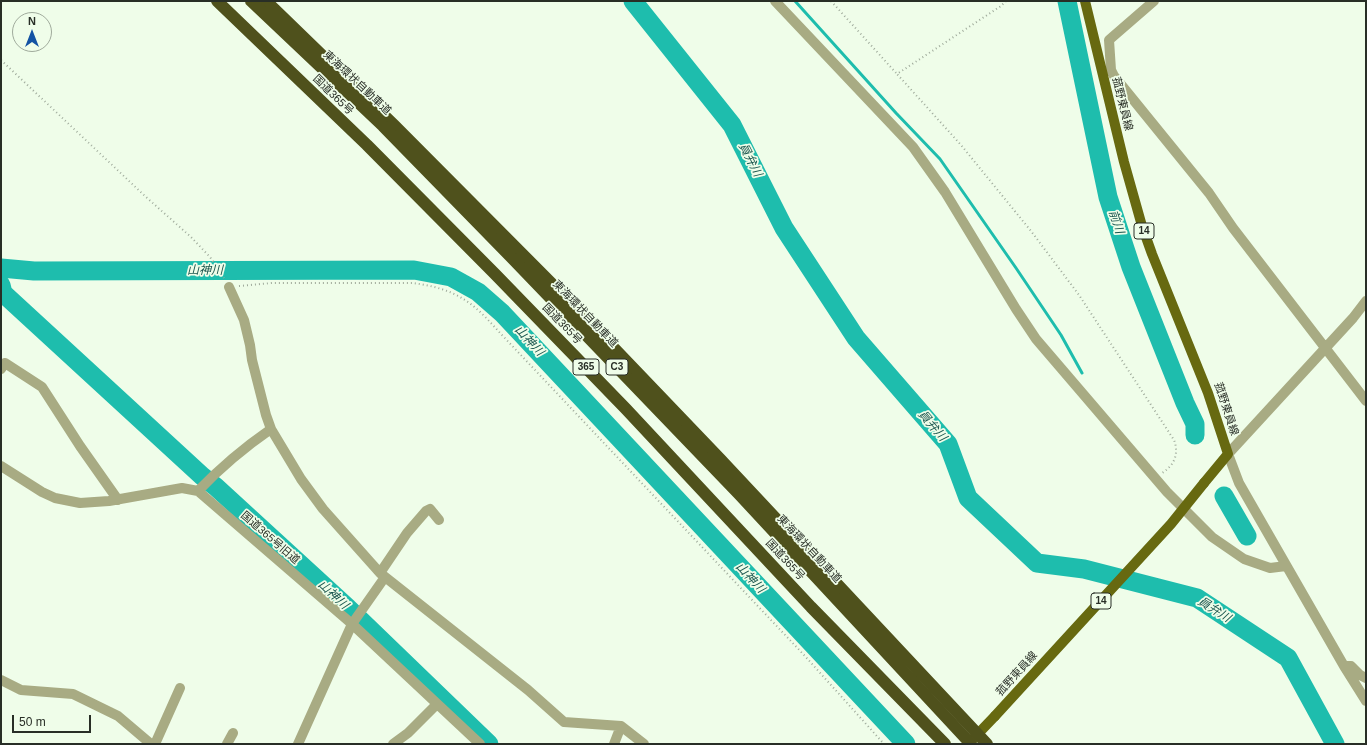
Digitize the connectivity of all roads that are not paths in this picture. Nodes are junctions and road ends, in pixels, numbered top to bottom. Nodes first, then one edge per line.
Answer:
1 (217, 1) edge
2 (252, 1) edge
3 (266, 1) edge
4 (776, 1) edge
5 (1085, 1) edge
6 (1154, 1) edge
7 (1106, 71) junction
8 (227, 283) road end
9 (1366, 301) edge
10 (1325, 347) junction
11 (1, 369) edge
12 (1366, 401) edge
13 (271, 429) junction
14 (1228, 454) junction
15 (1, 466) edge
16 (201, 488) junction
17 (118, 500) junction
18 (439, 520) dead end
19 (1286, 566) junction
20 (383, 575) junction
21 (355, 619) junction
22 (1344, 666) junction
23 (1366, 678) edge
24 (1, 680) edge
25 (180, 688) dead end
26 (1366, 701) edge
27 (437, 704) junction
28 (621, 726) junction
29 (233, 732) dead end
30 (975, 739) edge
31 (151, 744) edge
32 (155, 744) edge
33 (227, 744) edge
34 (298, 744) edge
35 (393, 744) edge
36 (480, 744) edge
37 (614, 744) edge
38 (644, 744) edge
39 (945, 744) edge
40 (968, 744) edge
41 (987, 744) edge

1 - 39 highway, 国道365号 / 365
2 - 30 highway, 東海環状自動車道 / C3, bridge
3 - 30 highway, 国道365号
4 - 19 street
5 - 7 main road, 菰野東員線 / 14
6 - 7 street
7 - 10 street
7 - 14 main road, 菰野東員線 / 14
8 - 13 street
9 - 10 street
10 - 12 street
10 - 14 street
11 - 17 street
13 - 16 street
13 - 20 street
14 - 19 street
14 - 30 main road, 菰野東員線 / 14, bridge
15 - 17 street
16 - 17 street
16 - 21 street, 国道365号旧道
18 - 20 street
19 - 22 street
20 - 21 street
20 - 28 street
21 - 27 street, 国道365号旧道
21 - 34 street
22 - 23 street
22 - 26 street
24 - 31 street
25 - 32 street
27 - 35 street
27 - 36 street, 国道365号旧道
28 - 37 street
28 - 38 street
29 - 33 street
30 - 40 main road, 菰野東員線 / 14
30 - 41 highway, 国道365号

